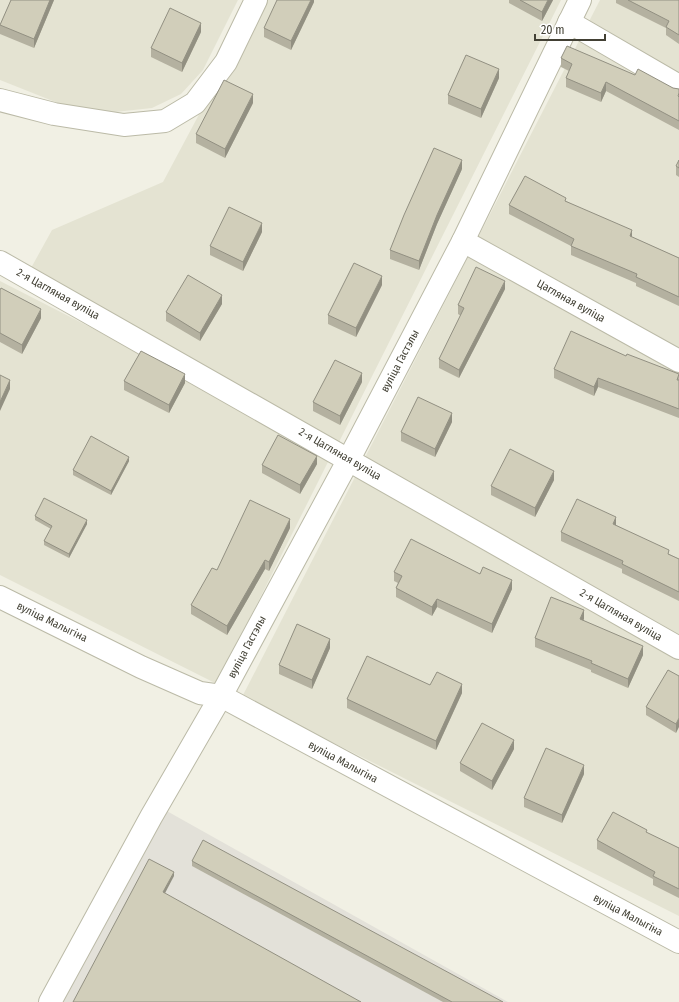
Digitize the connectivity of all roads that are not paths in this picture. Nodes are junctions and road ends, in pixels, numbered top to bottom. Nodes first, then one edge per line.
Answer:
1 (256, 0) edge
2 (580, 0) edge
3 (569, 22) junction
4 (679, 86) edge
5 (0, 100) edge
6 (463, 241) junction
7 (0, 262) edge
8 (679, 361) edge
9 (349, 459) junction
10 (0, 597) edge
11 (679, 648) edge
12 (221, 696) junction
13 (679, 942) edge
14 (50, 1002) edge

1 - 5 street
2 - 3 street, вуліца Гастэлы
3 - 4 street
3 - 6 street, вуліца Гастэлы
6 - 8 street, Цагляная вуліца
6 - 9 street, вуліца Гастэлы
7 - 9 street, 2-я Цагляная вуліца
9 - 11 street, 2-я Цагляная вуліца
9 - 12 street, вуліца Гастэлы
10 - 12 street, вуліца Малыгіна
12 - 13 street, вуліца Малыгіна
12 - 14 street, вуліца Гастэлы

